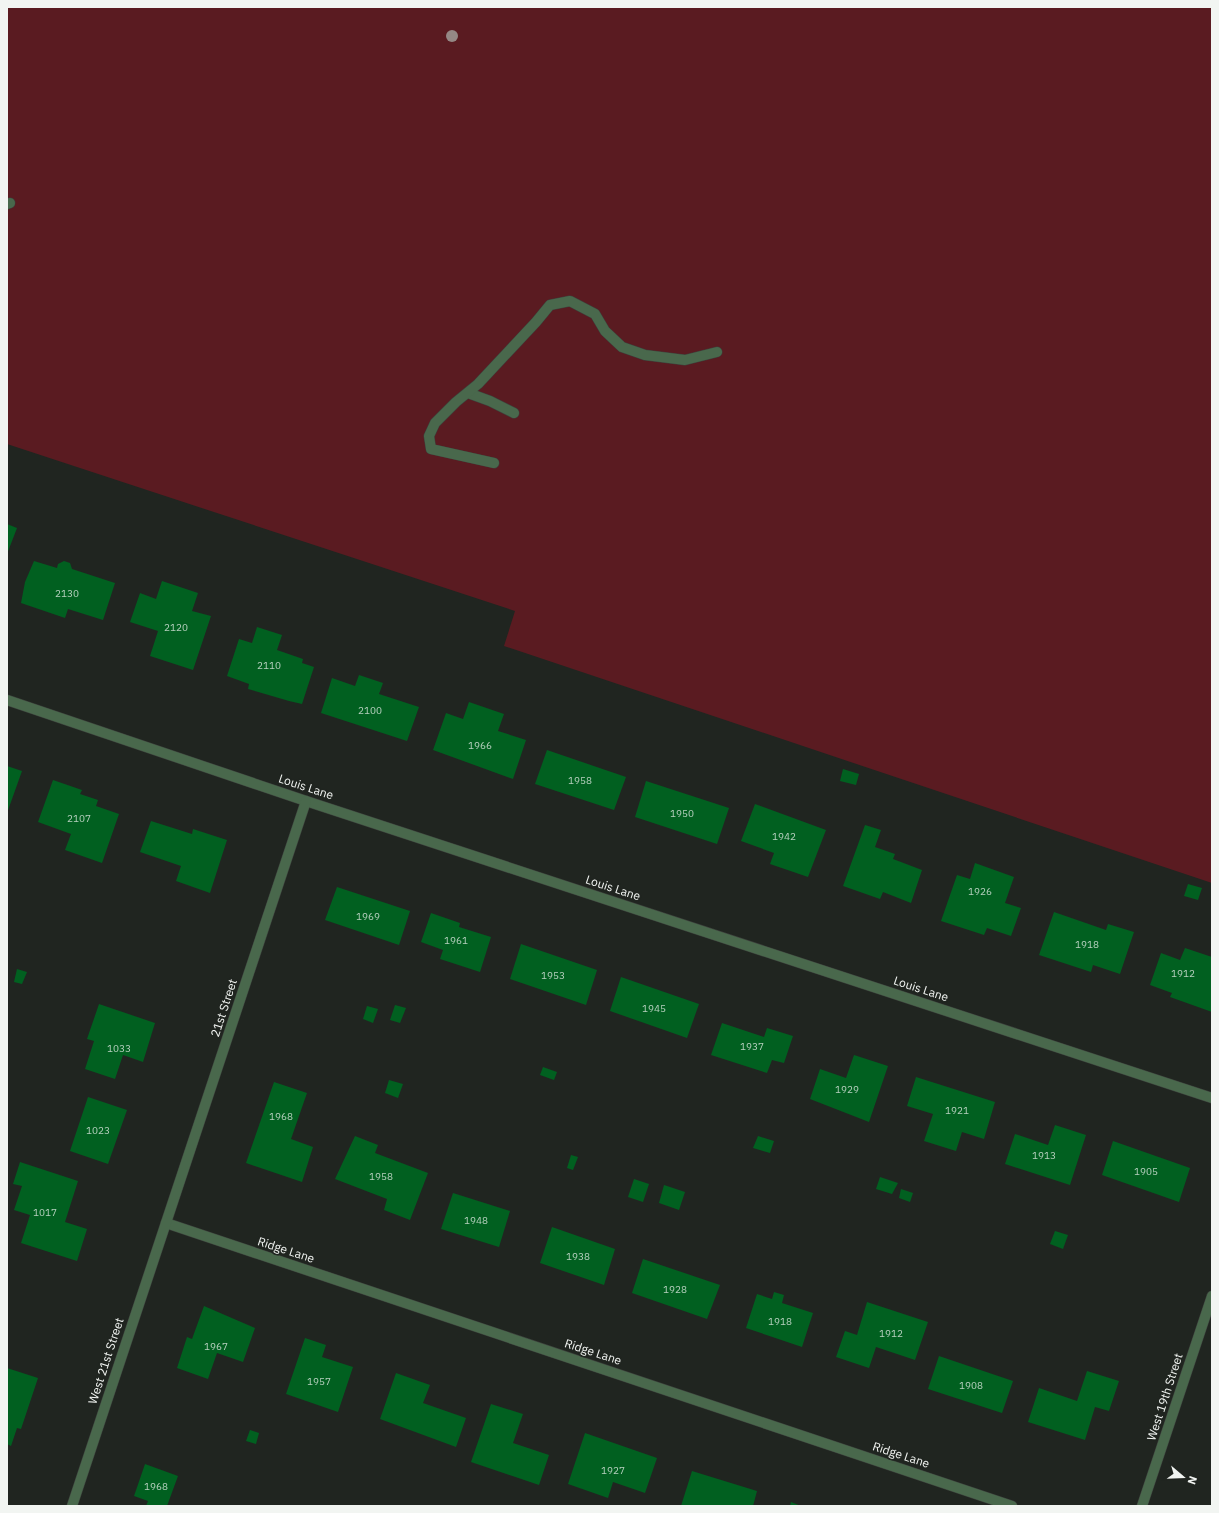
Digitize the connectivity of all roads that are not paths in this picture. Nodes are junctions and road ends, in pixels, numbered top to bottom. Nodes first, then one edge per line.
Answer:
1 (717, 352) dead end
2 (468, 393) junction
3 (514, 413) dead end
4 (494, 463) dead end
5 (7, 700) edge
6 (306, 800) junction
7 (1212, 1098) edge
8 (166, 1223) junction
9 (1212, 1296) edge
10 (72, 1506) edge
11 (1012, 1506) edge
12 (1142, 1506) edge

1 - 2 street
2 - 3 street
2 - 4 street
5 - 6 street, Louis Lane
6 - 7 street, Louis Lane
6 - 8 street, 21st Street
8 - 10 street, West 21st Street
8 - 11 street, Ridge Lane
9 - 12 street, West 19th Street

